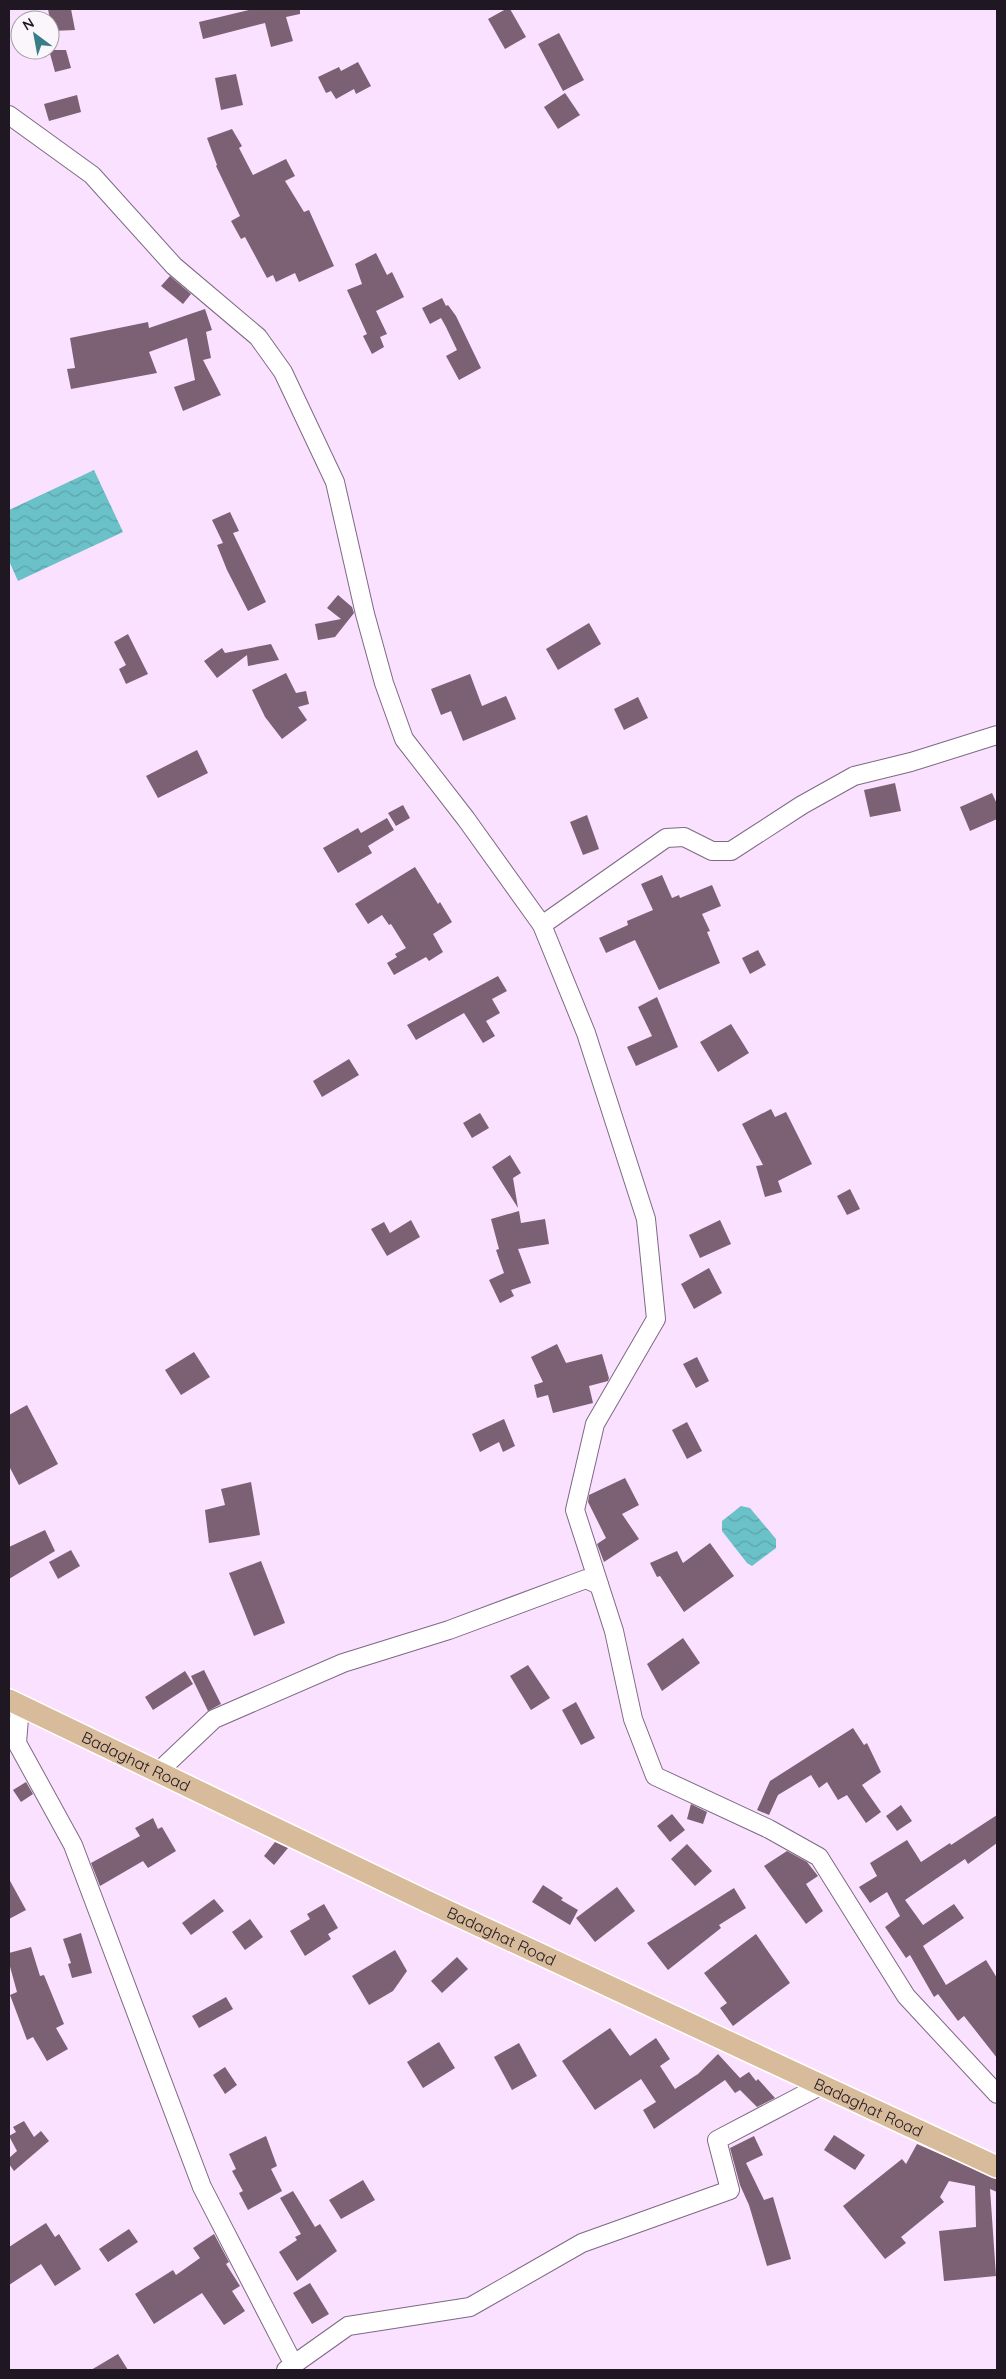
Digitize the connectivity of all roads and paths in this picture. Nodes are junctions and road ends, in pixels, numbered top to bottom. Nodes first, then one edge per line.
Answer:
1 (9, 115) edge
2 (997, 735) edge
3 (542, 925) junction
4 (600, 1585) junction
5 (14, 1703) edge
6 (158, 1772) junction
7 (822, 2085) junction
8 (997, 2094) edge
9 (997, 2167) edge
10 (290, 2367) edge

1 - 3 street
2 - 3 street
3 - 4 street
4 - 6 street
4 - 8 street
5 - 6 main road, Badaghat Road
5 - 10 street
6 - 7 main road, Badaghat Road
7 - 9 main road, Badaghat Road
7 - 10 street

